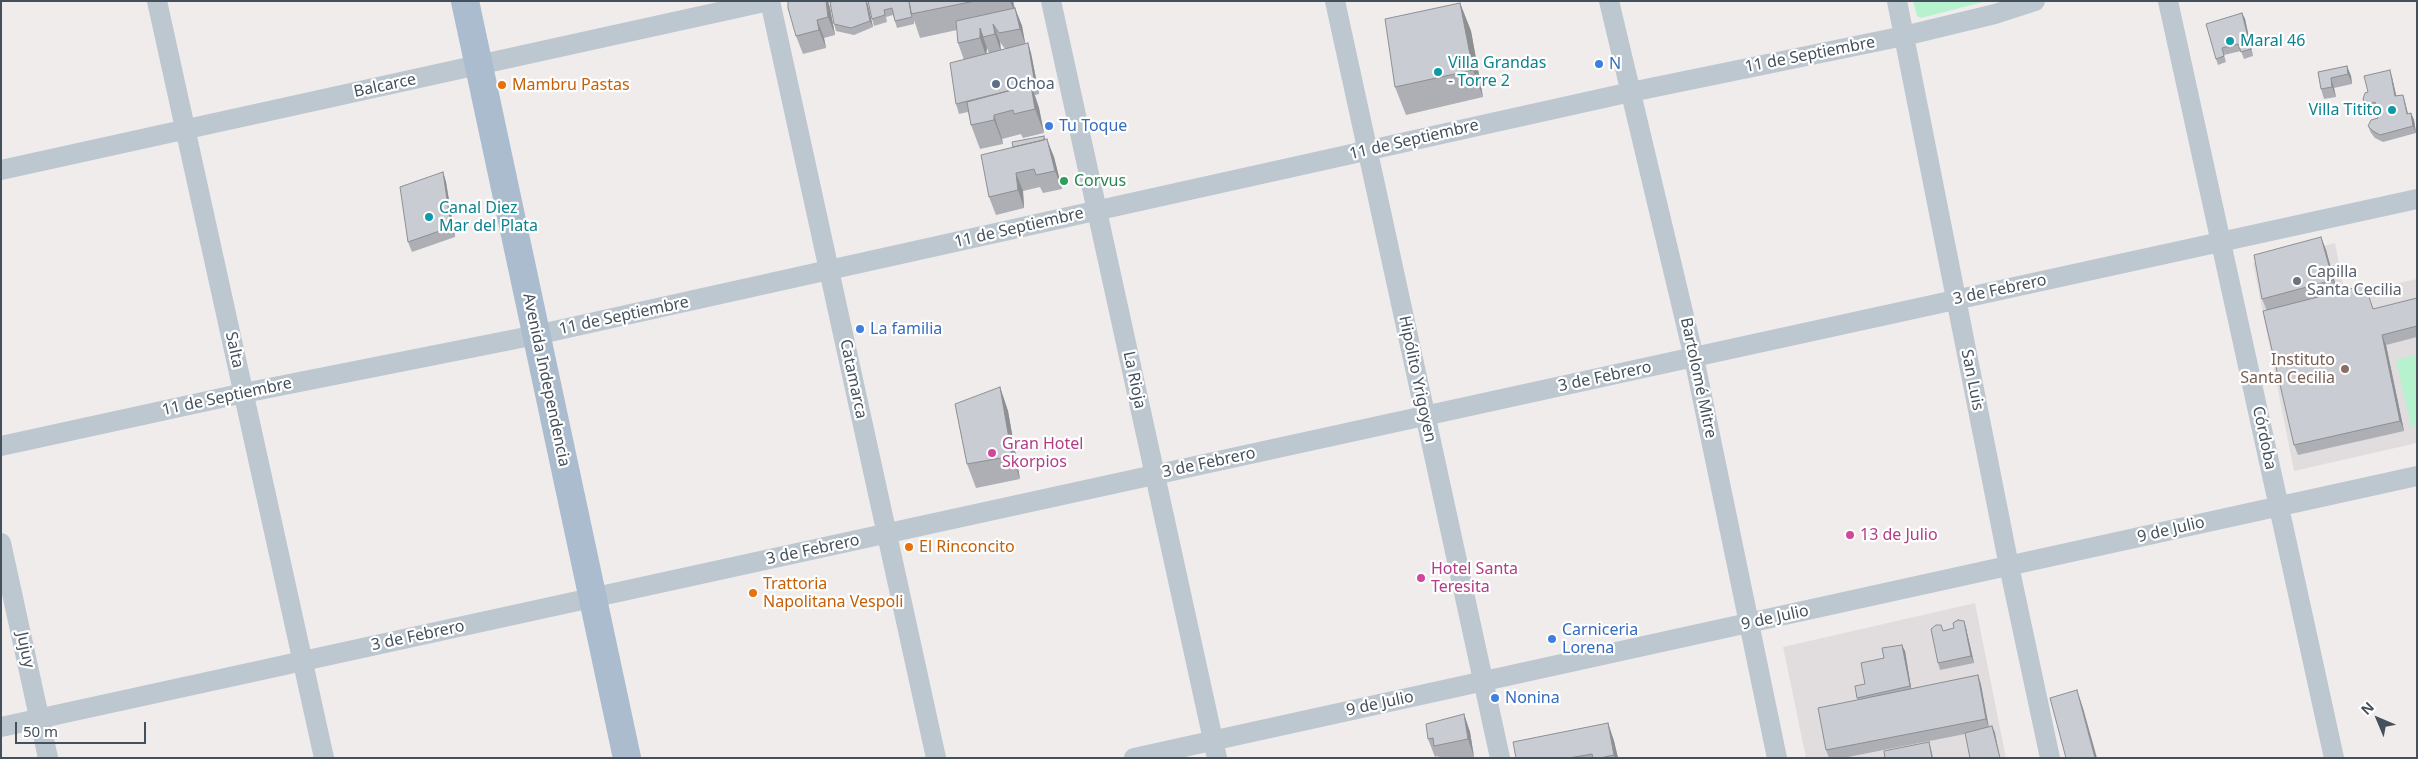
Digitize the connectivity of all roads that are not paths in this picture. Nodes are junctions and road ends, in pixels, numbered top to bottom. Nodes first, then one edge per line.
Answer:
1 (157, 1) edge
2 (465, 1) edge
3 (769, 1) edge
4 (1052, 1) edge
5 (1335, 1) edge
6 (1609, 1) edge
7 (1897, 1) edge
8 (2035, 1) edge
9 (2168, 1) edge
10 (1904, 36) junction
11 (479, 66) junction
12 (1631, 92) junction
13 (185, 130) junction
14 (1368, 151) junction
15 (1, 170) edge
16 (2417, 199) edge
17 (1097, 210) junction
18 (2221, 242) junction
19 (829, 271) junction
20 (1957, 299) junction
21 (536, 334) junction
22 (1694, 358) junction
23 (244, 393) junction
24 (1426, 416) junction
25 (1, 446) edge
26 (1155, 475) junction
27 (2417, 476) edge
28 (2279, 506) junction
29 (886, 534) junction
30 (1, 543) edge
31 (2009, 566) junction
32 (593, 598) junction
33 (1748, 624) junction
34 (303, 661) junction
35 (1483, 681) junction
36 (40, 719) junction
37 (1, 727) edge
38 (1215, 749) edge
39 (48, 758) edge
40 (324, 758) edge
41 (628, 758) edge
42 (936, 758) edge
43 (1134, 758) edge
44 (1500, 758) edge
45 (1777, 758) edge
46 (2050, 758) edge
47 (2334, 758) edge

1 - 13 street, Salta
2 - 11 main road, Avenida Independencia
3 - 11 street, Balcarce
3 - 19 street, Catamarca
4 - 17 street, La Rioja
5 - 14 street, Hipólito Yrigoyen
6 - 12 street, Bartolomé Mitre
7 - 10 street, San Luis
8 - 10 street, 11 de Septiembre
9 - 18 street, Córdoba
10 - 12 street, 11 de Septiembre
10 - 20 street, San Luis
11 - 13 street, Balcarce
11 - 21 main road, Avenida Independencia
12 - 14 street, 11 de Septiembre
12 - 22 street, Bartolomé Mitre
13 - 15 street, Balcarce
13 - 23 street, Salta
14 - 17 street, 11 de Septiembre
14 - 24 street, Hipólito Yrigoyen
16 - 18 street, 3 de Febrero
17 - 19 street, 11 de Septiembre
17 - 26 street, La Rioja
18 - 20 street, 3 de Febrero
18 - 28 street, Córdoba
19 - 21 street, 11 de Septiembre
19 - 29 street, Catamarca
20 - 22 street, 3 de Febrero
20 - 31 street, San Luis
21 - 23 street, 11 de Septiembre
21 - 32 main road, Avenida Independencia
22 - 24 street, 3 de Febrero
22 - 33 street, Bartolomé Mitre
23 - 25 street, 11 de Septiembre
23 - 34 street, Salta
24 - 26 street, 3 de Febrero
24 - 35 street, Hipólito Yrigoyen
26 - 29 street, 3 de Febrero
26 - 38 street, La Rioja
27 - 28 street, 9 de Julio
28 - 31 street, 9 de Julio
28 - 47 street, Córdoba
29 - 32 street, 3 de Febrero
29 - 42 street, Catamarca
30 - 36 street, Jujuy
31 - 33 street, 9 de Julio
31 - 46 street, San Luis
32 - 34 street, 3 de Febrero
32 - 41 main road, Avenida Independencia
33 - 35 street, 9 de Julio
33 - 45 street, Bartolomé Mitre
34 - 36 street, 3 de Febrero
34 - 40 street, Salta
35 - 38 street, 9 de Julio
35 - 44 street, Hipólito Yrigoyen
36 - 37 street, 3 de Febrero
36 - 39 street, Jujuy
38 - 43 street, 9 de Julio

